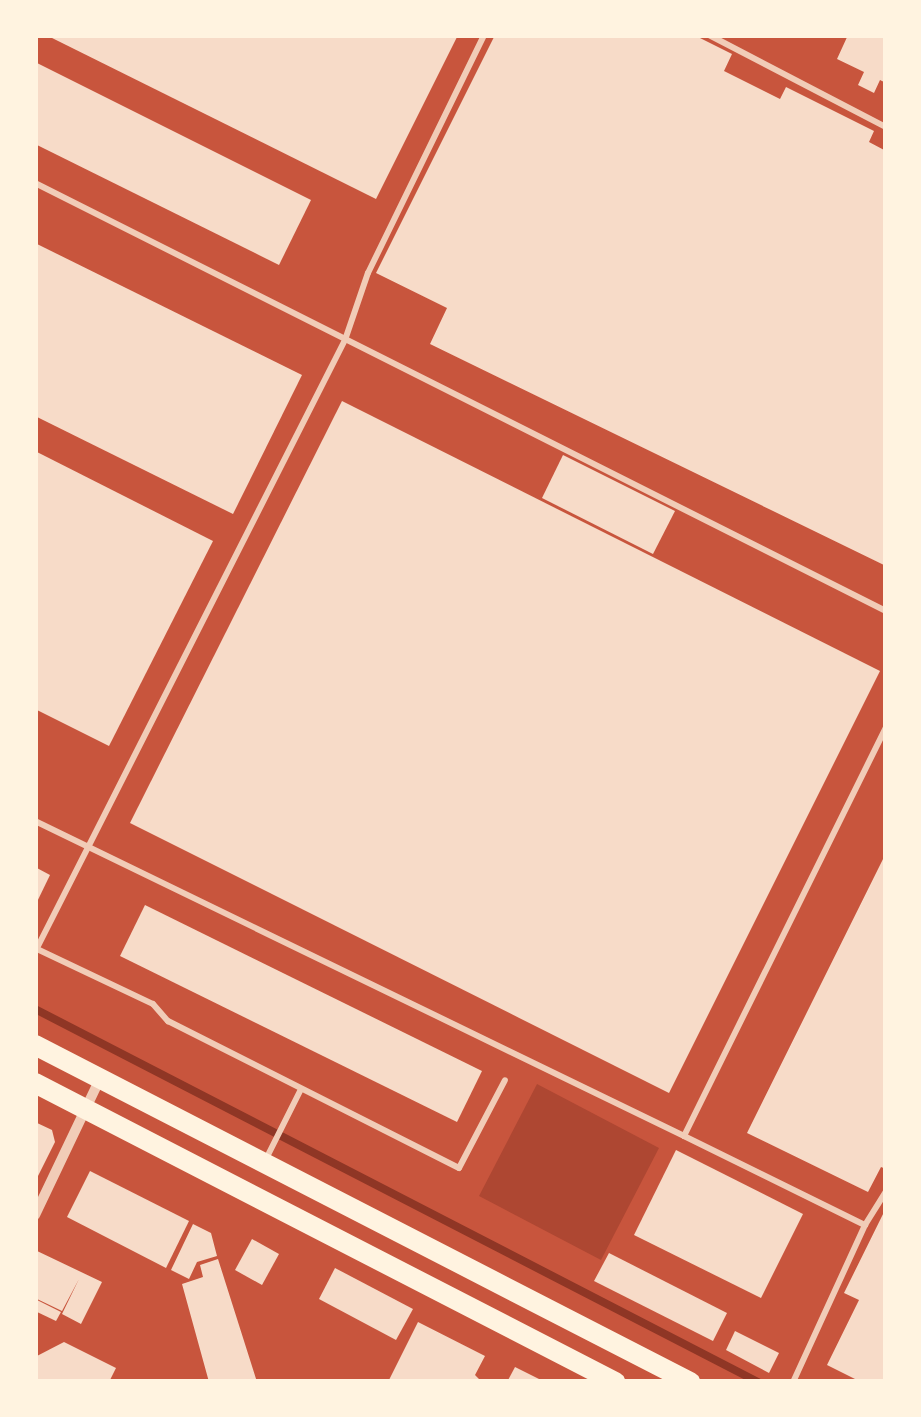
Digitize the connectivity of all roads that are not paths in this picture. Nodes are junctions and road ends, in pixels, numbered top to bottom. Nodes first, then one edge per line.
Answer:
1 (484, 35) edge
2 (710, 35) edge
3 (886, 126) edge
4 (35, 183) edge
5 (345, 340) junction
6 (886, 612) edge
7 (886, 728) edge
8 (35, 822) edge
9 (88, 848) junction
10 (36, 951) edge
11 (35, 1045) edge
12 (101, 1078) junction
13 (504, 1080) dead end
14 (35, 1083) edge
15 (301, 1089) junction
16 (86, 1110) junction
17 (684, 1136) junction
18 (264, 1162) junction
19 (886, 1192) edge
20 (35, 1214) edge
21 (865, 1225) junction
22 (663, 1376) edge
23 (615, 1382) edge
24 (690, 1382) edge
25 (793, 1382) edge

1 - 5 lane
2 - 3 lane
4 - 5 lane
5 - 6 lane
5 - 9 lane
7 - 17 lane
8 - 9 lane
9 - 10 lane
9 - 17 lane
10 - 15 lane
11 - 12 main road
12 - 16 street
12 - 18 main road
13 - 15 lane
14 - 16 main road
15 - 18 lane
16 - 20 street
16 - 23 main road
17 - 21 lane
18 - 22 main road
19 - 21 lane
21 - 25 lane
22 - 24 main road

